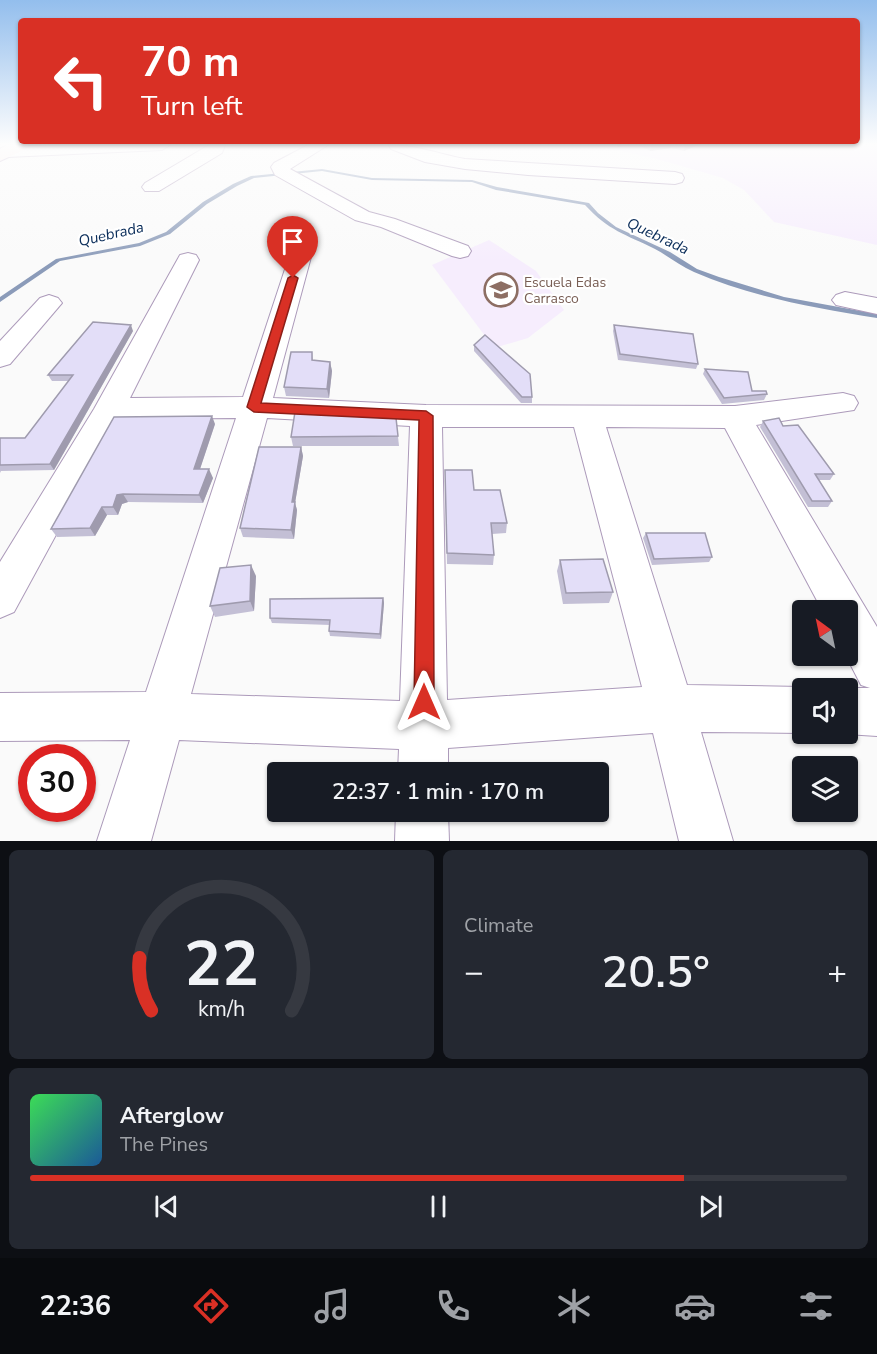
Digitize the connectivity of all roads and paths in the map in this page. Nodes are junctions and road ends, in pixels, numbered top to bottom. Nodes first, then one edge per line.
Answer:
1 (157, 184) edge
2 (305, 184) edge
3 (152, 187) dead end
4 (460, 251) dead end
5 (300, 257) dead end
6 (188, 260) dead end
7 (845, 300) dead end
8 (49, 303) dead end
9 (877, 306) edge
10 (0, 357) edge
11 (843, 404) dead end
12 (254, 407) junction
13 (109, 409) junction
14 (586, 415) junction
15 (426, 416) junction
16 (735, 417) junction
17 (0, 599) edge
18 (838, 600) edge
19 (858, 634) edge
20 (877, 669) edge
21 (671, 708) junction
22 (792, 710) edge
23 (858, 711) edge
24 (877, 712) edge
25 (160, 716) junction
26 (0, 717) edge
27 (423, 726) junction
28 (423, 762) edge
29 (422, 822) edge
30 (124, 841) edge
31 (422, 841) edge
32 (706, 841) edge

1 - 3 street
2 - 4 street
5 - 12 street
6 - 13 street
7 - 9 street
8 - 10 street
11 - 16 street
12 - 13 street
12 - 15 street
12 - 25 street
13 - 17 street
14 - 15 street
14 - 16 street
14 - 21 street
15 - 27 street
16 - 18 street
19 - 20 street
21 - 22 street
21 - 27 street
21 - 32 street
23 - 24 street
25 - 26 street
25 - 27 street
25 - 30 street
27 - 28 street
29 - 31 street

